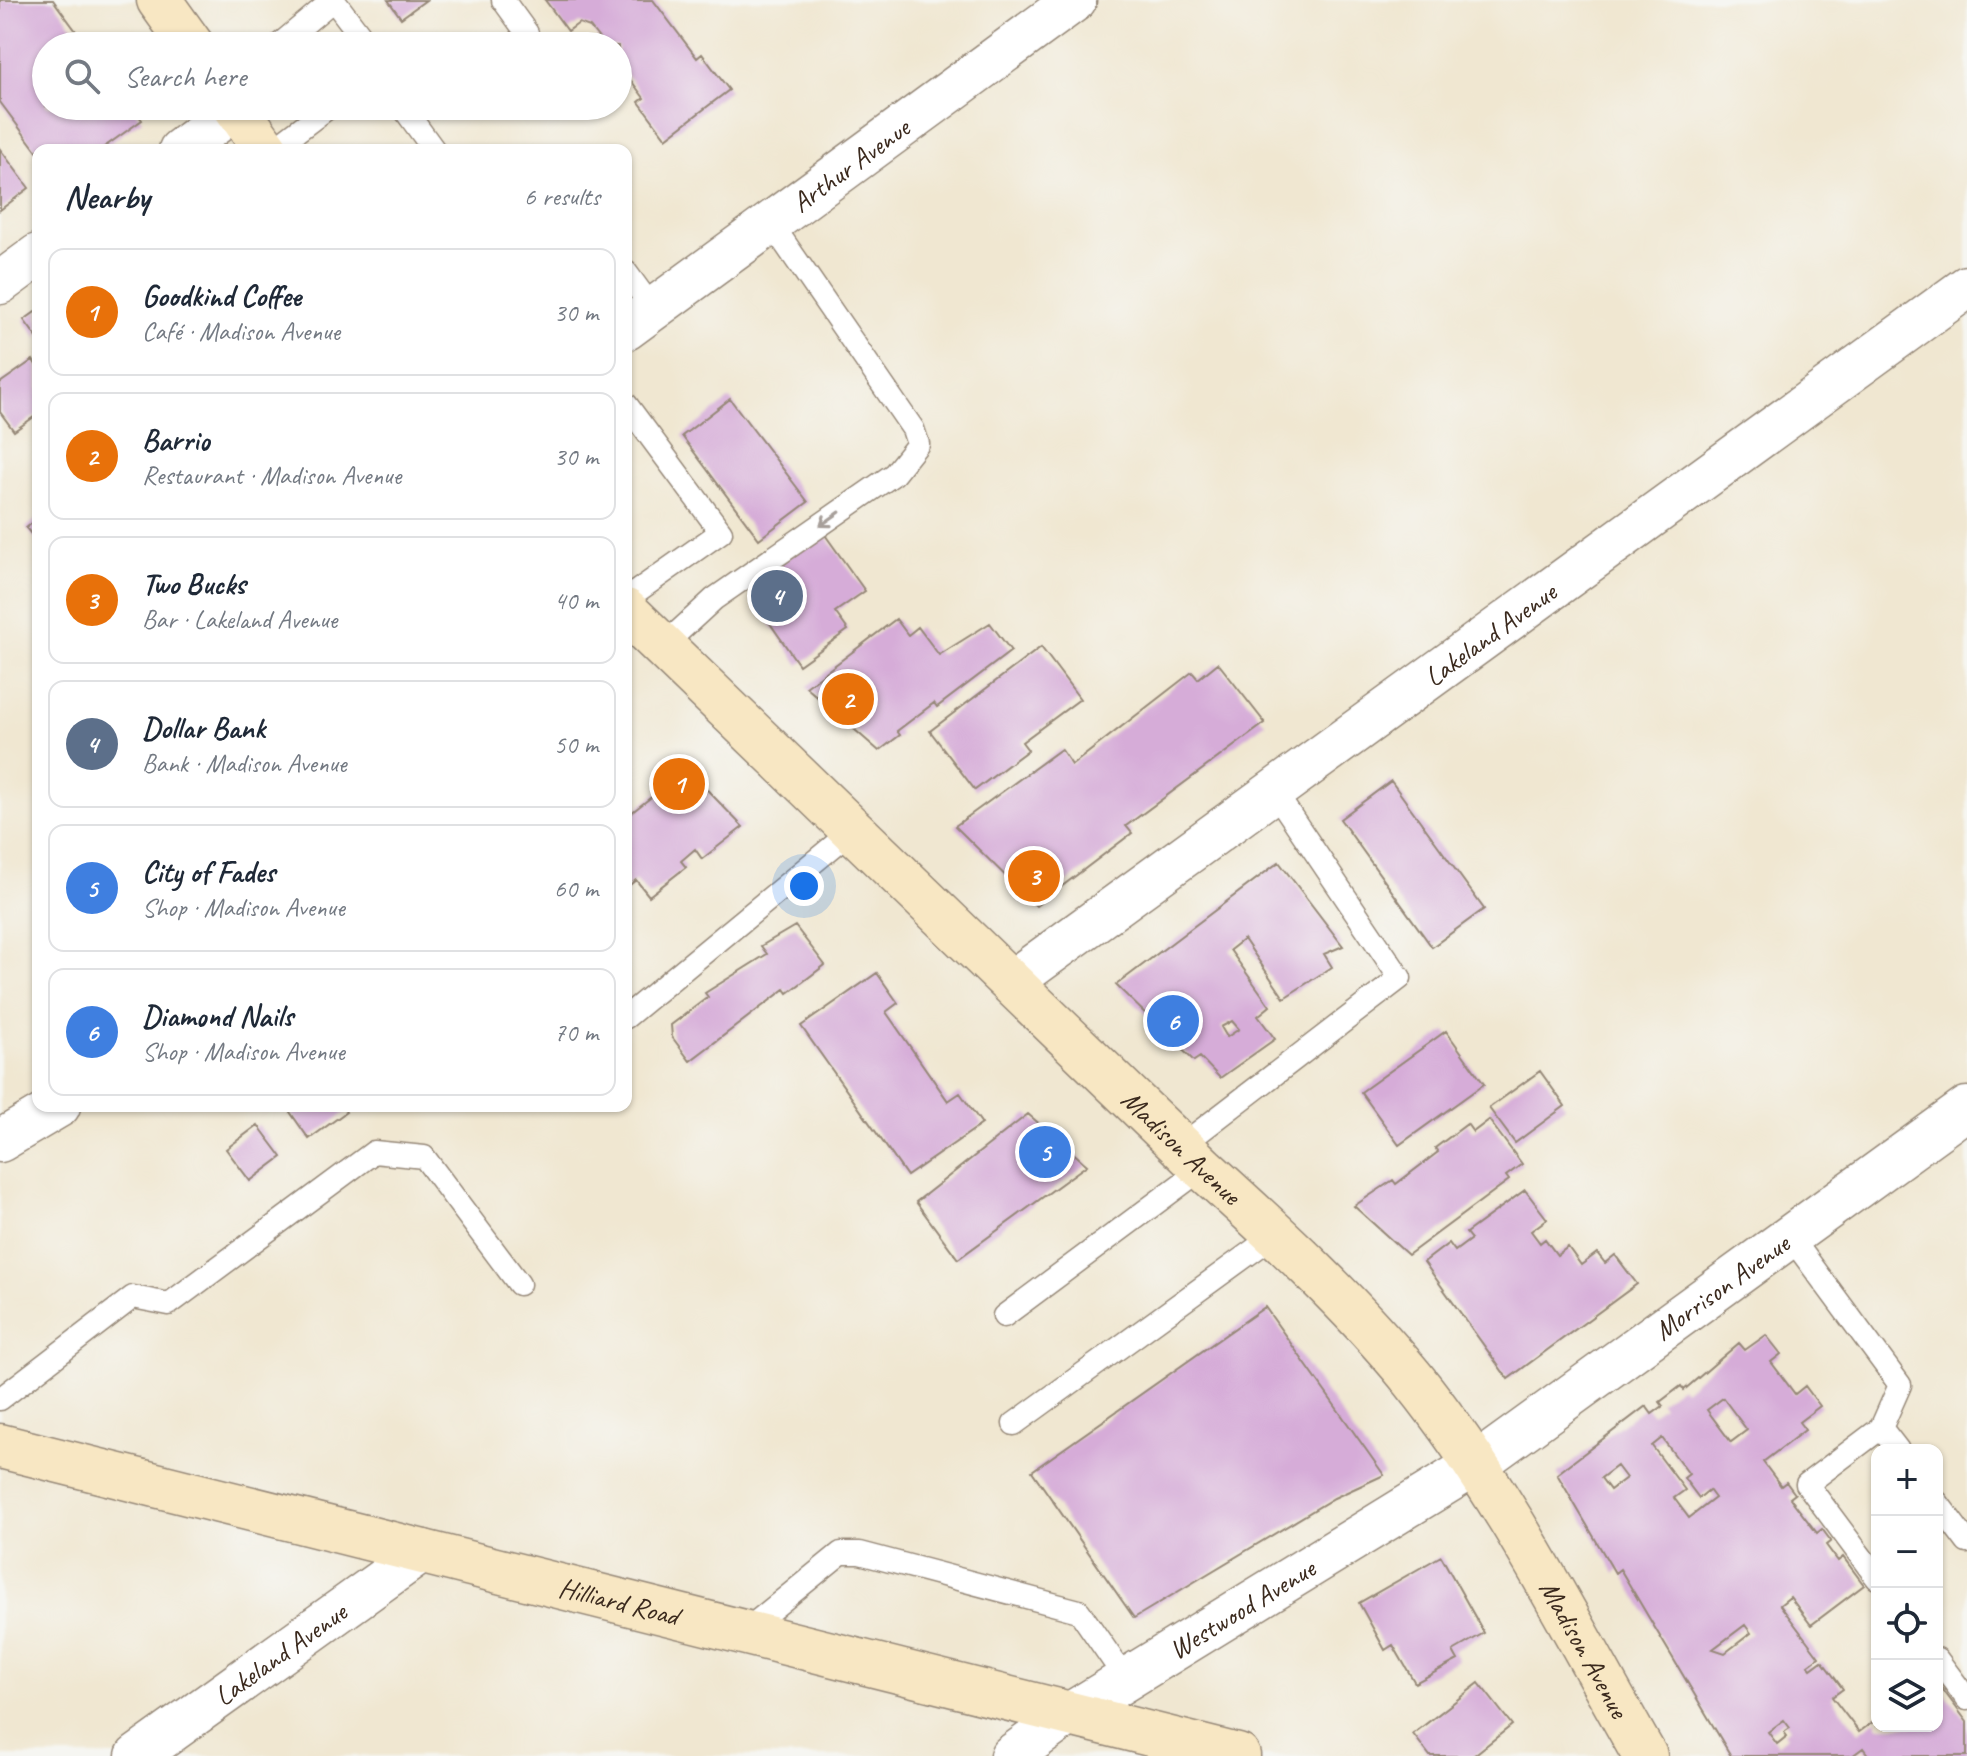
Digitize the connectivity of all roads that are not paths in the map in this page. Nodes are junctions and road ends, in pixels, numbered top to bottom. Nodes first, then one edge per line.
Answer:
1 (159, 0) edge
2 (503, 0) edge
3 (1075, 0) edge
4 (334, 1) edge
5 (182, 32) edge
6 (295, 32) edge
7 (358, 32) edge
8 (526, 32) edge
9 (219, 120) edge
10 (246, 120) edge
11 (311, 120) edge
12 (412, 120) edge
13 (188, 144) edge
14 (264, 144) edge
15 (277, 144) edge
16 (430, 144) edge
17 (771, 223) junction
18 (32, 259) edge
19 (0, 283) edge
20 (1967, 287) edge
21 (632, 294) edge
22 (639, 319) edge
23 (632, 412) edge
24 (636, 623) edge
25 (1274, 791) junction
26 (854, 829) junction
27 (1011, 982) junction
28 (632, 1012) edge
29 (1967, 1108) edge
30 (49, 1112) edge
31 (0, 1141) edge
32 (1192, 1157) junction
33 (1276, 1234) junction
34 (1790, 1236) junction
35 (519, 1284) dead end
36 (1004, 1316) dead end
37 (0, 1399) edge
38 (1014, 1424) dead end
39 (1881, 1428) junction
40 (1893, 1444) edge
41 (0, 1446) edge
42 (1475, 1465) junction
43 (1943, 1510) edge
44 (1967, 1542) edge
45 (423, 1551) junction
46 (1871, 1570) edge
47 (744, 1632) junction
48 (1938, 1660) edge
49 (1126, 1679) junction
50 (1967, 1699) edge
51 (1068, 1715) junction
52 (137, 1756) edge
53 (1011, 1756) edge
54 (1238, 1756) edge
55 (1645, 1756) edge

1 - 5 main road
2 - 8 lane
3 - 17 street, Arthur Avenue
4 - 6 lane
4 - 7 lane
9 - 13 street
10 - 14 main road
11 - 15 lane
12 - 16 lane
17 - 22 street, Arthur Avenue
17 -> 24 lane
18 - 19 street
20 - 25 street, Lakeland Avenue
21 - 22 lane
23 - 24 lane
24 - 26 main road, Madison Avenue
25 - 27 street, Lakeland Avenue
25 - 32 lane
26 - 27 main road, Madison Avenue
26 - 28 lane
27 - 32 main road, Madison Avenue
29 - 34 street, Morrison Avenue
30 - 31 street
32 - 33 main road, Madison Avenue
32 - 36 lane
33 - 38 lane
33 - 42 main road, Madison Avenue
34 - 39 lane
34 - 42 street, Morrison Avenue
35 - 37 lane
39 - 40 lane
39 - 46 lane
41 - 45 main road, Hilliard Road
42 - 49 street, Westwood Avenue
42 - 55 main road, Madison Avenue
43 - 44 lane
45 - 47 main road, Hilliard Road
45 - 52 street, Lakeland Avenue
47 - 49 lane
47 - 51 main road, Hilliard Road
48 - 50 lane
49 - 51 street, Westwood Avenue
51 - 53 street, Westwood Avenue
51 - 54 main road, Hilliard Road

